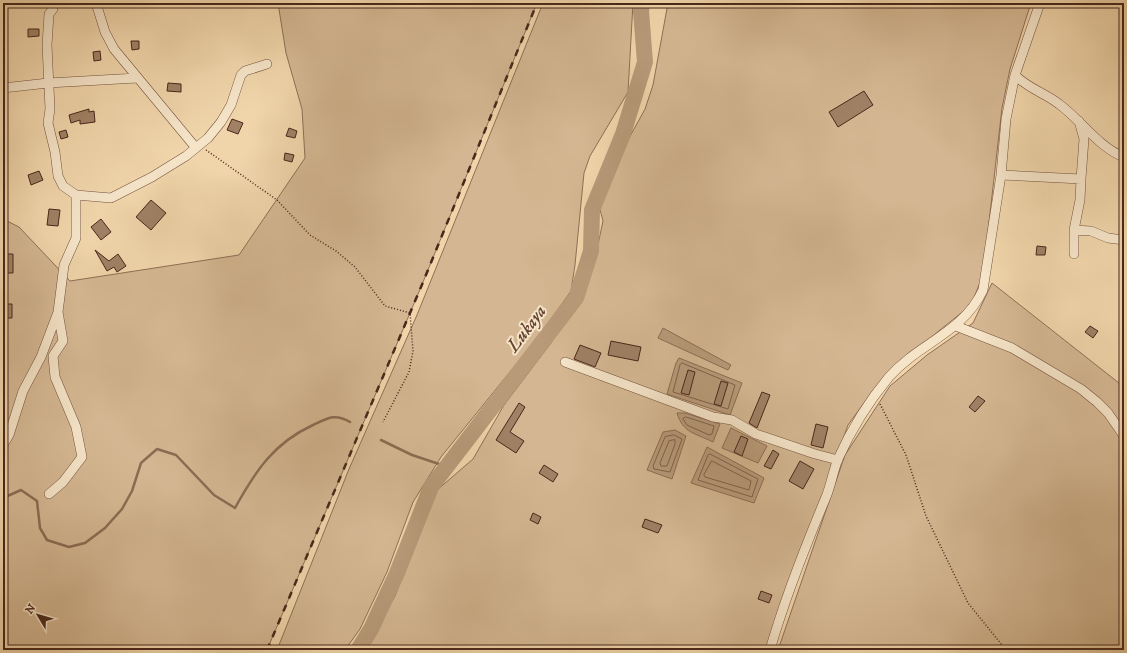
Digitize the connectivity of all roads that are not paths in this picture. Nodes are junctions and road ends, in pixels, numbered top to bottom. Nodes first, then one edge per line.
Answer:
1 (96, 3) edge
2 (1040, 3) edge
3 (53, 9) dead end
4 (266, 64) dead end
5 (1015, 75) junction
6 (137, 78) junction
7 (48, 83) junction
8 (3, 88) edge
9 (1079, 121) junction
10 (197, 147) junction
11 (1124, 157) edge
12 (1001, 175) junction
13 (1080, 179) junction
14 (76, 195) junction
15 (1074, 230) junction
16 (1124, 240) edge
17 (1074, 254) dead end
18 (58, 312) junction
19 (956, 326) junction
20 (565, 362) dead end
21 (1124, 436) edge
22 (3, 445) edge
23 (838, 460) junction
24 (49, 494) dead end
25 (770, 650) edge

1 - 6 street
2 - 5 street
3 - 7 street
4 - 10 street
5 - 9 street
5 - 12 street
6 - 7 street
6 - 10 street
7 - 8 street
7 - 14 street
9 - 11 street
9 - 13 street
10 - 14 street
12 - 13 street
12 - 19 street
13 - 15 street
14 - 18 street
15 - 16 street
15 - 17 street
18 - 22 street
18 - 24 street
19 - 21 street
19 - 23 street
20 - 23 street
23 - 25 street

